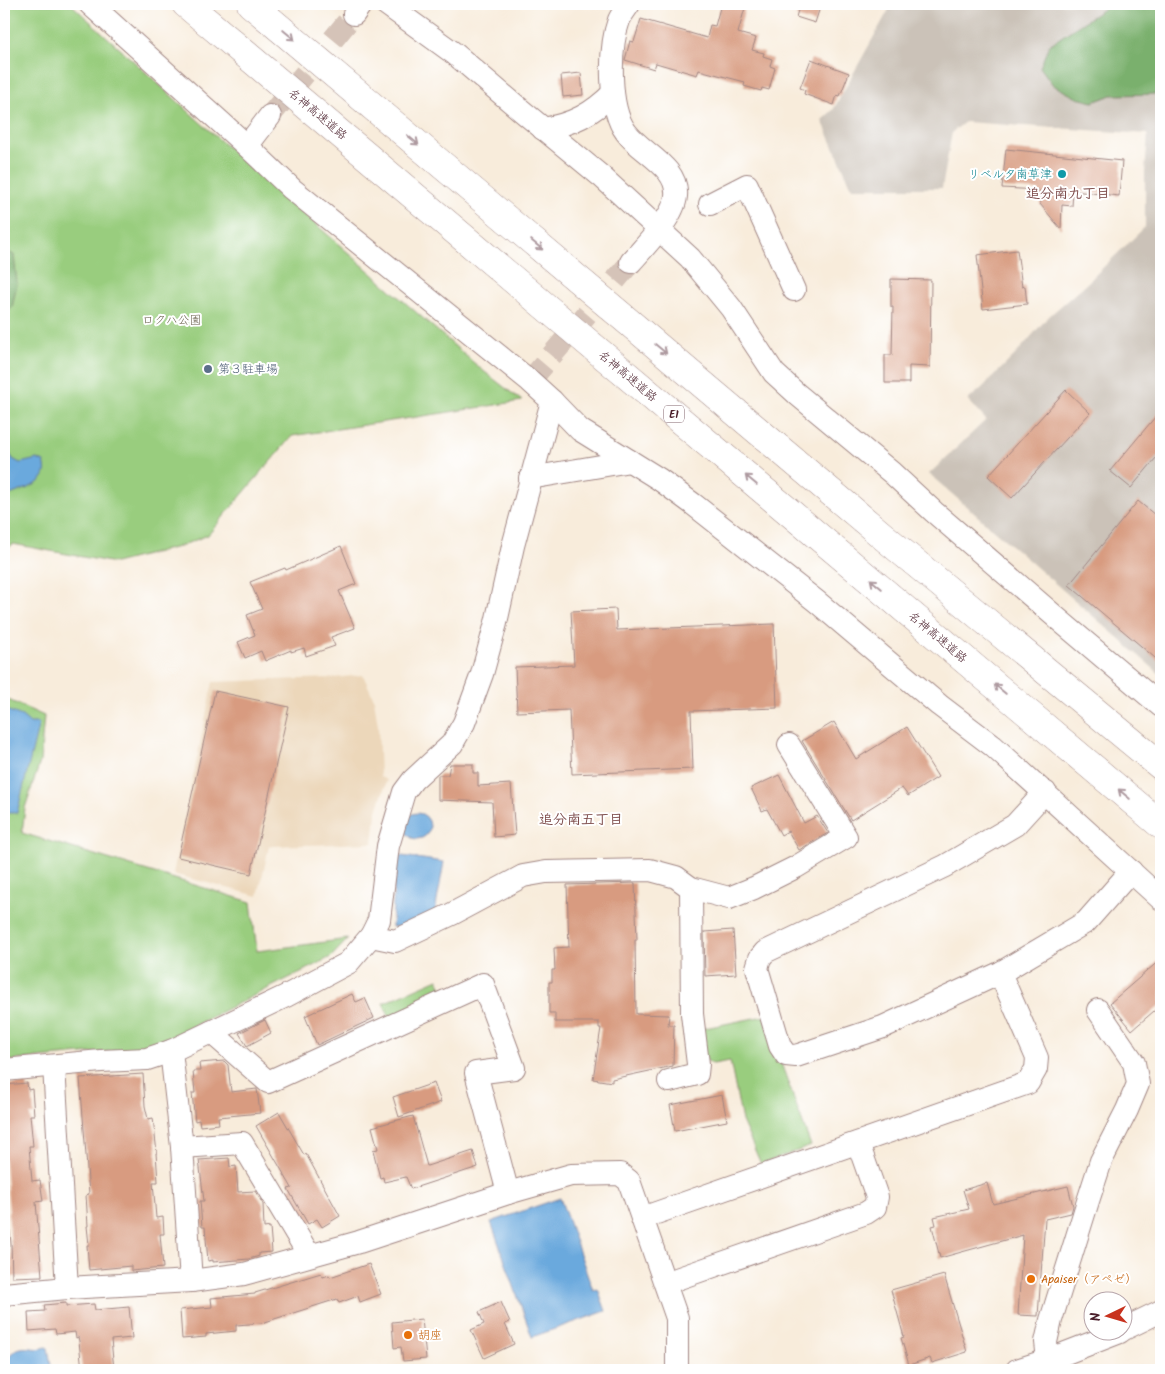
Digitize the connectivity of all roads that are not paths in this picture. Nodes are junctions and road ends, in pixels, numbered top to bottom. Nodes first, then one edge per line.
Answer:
1 (90, 4) edge
2 (186, 4) edge
3 (251, 4) edge
4 (386, 4) edge
5 (629, 4) edge
6 (613, 93) junction
7 (270, 116) tunnel mouth
8 (543, 128) junction
9 (247, 146) junction
10 (710, 204) dead end
11 (658, 229) junction
12 (632, 262) tunnel mouth
13 (794, 290) dead end
14 (552, 401) junction
15 (630, 461) junction
16 (530, 478) junction
17 (1161, 706) edge
18 (789, 745) dead end
19 (1161, 766) edge
20 (1045, 792) junction
21 (1161, 825) edge
22 (1131, 871) junction
23 (692, 888) junction
24 (1161, 899) edge
25 (371, 936) junction
26 (1000, 973) junction
27 (1098, 1010) dead end
28 (211, 1032) junction
29 (171, 1051) junction
30 (54, 1066) junction
31 (4, 1070) edge
32 (669, 1080) dead end
33 (858, 1142) junction
34 (182, 1147) junction
35 (508, 1193) junction
36 (642, 1218) junction
37 (309, 1255) junction
38 (190, 1281) junction
39 (665, 1283) junction
40 (67, 1288) junction
41 (4, 1294) edge
42 (1161, 1311) edge
43 (1132, 1326) edge
44 (1093, 1342) edge
45 (1048, 1360) junction
46 (677, 1370) edge
47 (1017, 1370) edge

1 - 9 street
21 -> 2 highway, 名神高速道路 / E1
3 -> 19 highway
4 - 8 street
5 - 6 street
6 - 8 street
6 - 11 street
7 - 9 street
8 - 11 street
9 - 14 street
10 - 13 street
11 - 12 street
11 - 17 street
14 - 15 street
14 - 16 street
15 - 16 street
15 - 20 street
16 - 25 street
18 - 23 street
20 - 22 street
20 - 26 street
22 - 24 street
22 - 26 street
23 - 25 street
23 - 32 street
25 - 28 street
26 - 33 street
27 - 45 street
28 - 29 street
28 - 35 street
29 - 30 street
29 - 34 street
30 - 31 street
30 - 40 street
33 - 36 street
33 - 39 street
34 - 37 street
34 - 38 street
35 - 36 street
35 - 37 street
36 - 39 street
37 - 38 street
38 - 40 street
39 - 46 street
40 - 41 street
42 - 43 street
44 - 45 street
45 - 47 street

